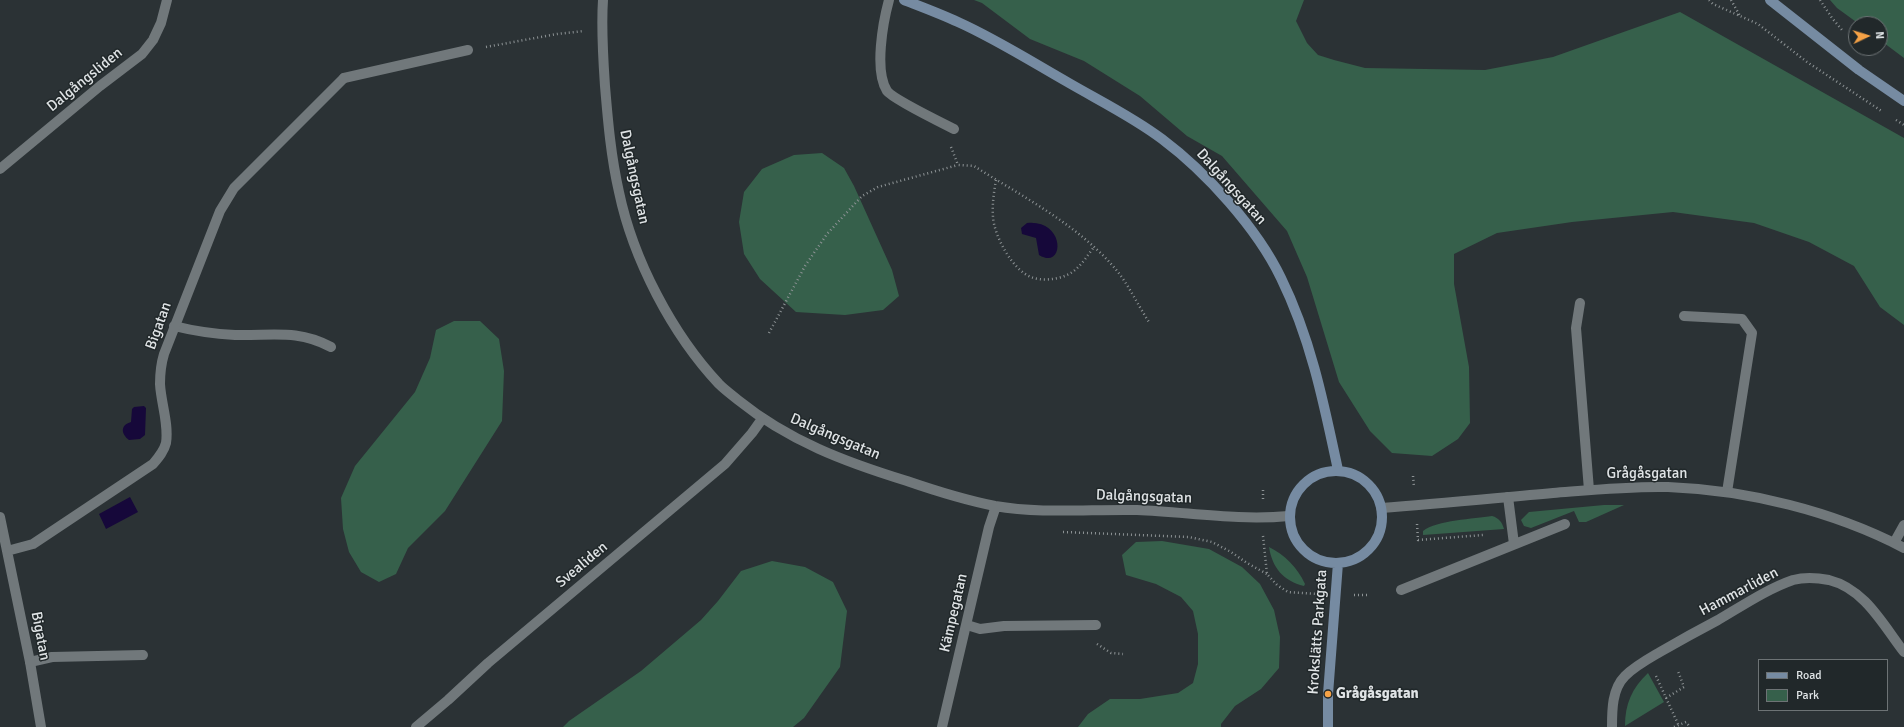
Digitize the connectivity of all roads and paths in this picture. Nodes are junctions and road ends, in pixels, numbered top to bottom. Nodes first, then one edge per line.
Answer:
1 (167, 0) edge
2 (603, 0) edge
3 (889, 0) edge
4 (904, 0) edge
5 (1709, 0) edge
6 (1731, 0) edge
7 (1770, 0) edge
8 (1820, 0) edge
9 (1740, 17) junction
10 (590, 30) dead end
11 (1847, 36) dead end
12 (468, 50) joint
13 (1904, 101) edge
14 (1885, 114) dead end
15 (1892, 117) dead end
16 (1904, 125) edge
17 (954, 129) joint
18 (958, 165) junction
19 (0, 169) edge
20 (996, 180) junction
21 (1094, 247) junction
22 (1580, 303) dead end
23 (1684, 316) dead end
24 (1149, 322) dead end
25 (174, 326) junction
26 (769, 333) dead end
27 (331, 347) dead end
28 (762, 419) junction
29 (1338, 470) junction
30 (1590, 490) junction
31 (1727, 492) junction
32 (1508, 497) junction
33 (996, 506) junction
34 (1381, 508) junction
35 (1289, 516) junction
36 (0, 517) edge
37 (1565, 524) dead end
38 (1904, 525) edge
39 (1060, 532) dead end
40 (1512, 533) junction
41 (1418, 540) dead end
42 (1894, 543) junction
43 (1514, 544) junction
44 (1264, 545) dead end
45 (1904, 548) edge
46 (7, 551) junction
47 (1338, 563) junction
48 (1267, 574) junction
49 (1400, 590) dead end
50 (1298, 594) dead end
51 (967, 625) junction
52 (1096, 625) dead end
53 (1904, 652) edge
54 (143, 655) dead end
55 (1648, 659) junction
56 (30, 662) junction
57 (1678, 671) dead end
58 (1666, 698) junction
59 (1678, 724) junction
60 (41, 727) edge
61 (416, 727) edge
62 (942, 727) edge
63 (1328, 727) edge
64 (1612, 727) edge
65 (1674, 727) edge
66 (1690, 727) edge

1 - 19 street, Dalgångsliden
2 - 28 street, Dalgångsgatan
3 - 17 street
4 - 29 street, Dalgångsgatan
5 - 9 path
6 - 9 path
7 - 13 street
8 - 11 path
9 - 14 path
10 - 12 path
12 - 25 street, Bigatan
15 - 16 path
17 - 18 path
18 - 20 path
18 - 26 path
20 - 21 path
20 - 21 path
21 - 24 path
22 - 30 street
23 - 31 street
25 - 27 street
25 - 46 street, Bigatan
28 - 33 street, Dalgångsgatan
28 - 61 street, Svealiden
29 - 34 street
29 - 35 street
30 - 31 street, Grågåsgatan
30 - 32 street, Grågåsgatan
31 - 42 street, Grågåsgatan
32 - 34 street, Grågåsgatan
32 - 40 street
33 - 35 street, Dalgångsgatan
33 - 51 street, Kämpegatan
34 - 47 street
35 - 47 street
36 - 46 street, Bigatan
37 - 43 street
38 - 42 street
39 - 48 path
40 - 41 path
40 - 43 street
42 - 45 street, Grågåsgatan
43 - 49 street
44 - 48 path
46 - 56 street, Bigatan
47 - 63 street, Krokslätts Parkgata
48 - 50 path
51 - 52 street
51 - 62 street, Kämpegatan
53 - 55 street, Hammarliden
54 - 56 street
55 - 58 path
55 - 64 street, Hammarliden
56 - 60 street, Bigatan
57 - 58 path
58 - 59 path
59 - 65 path
59 - 66 path

